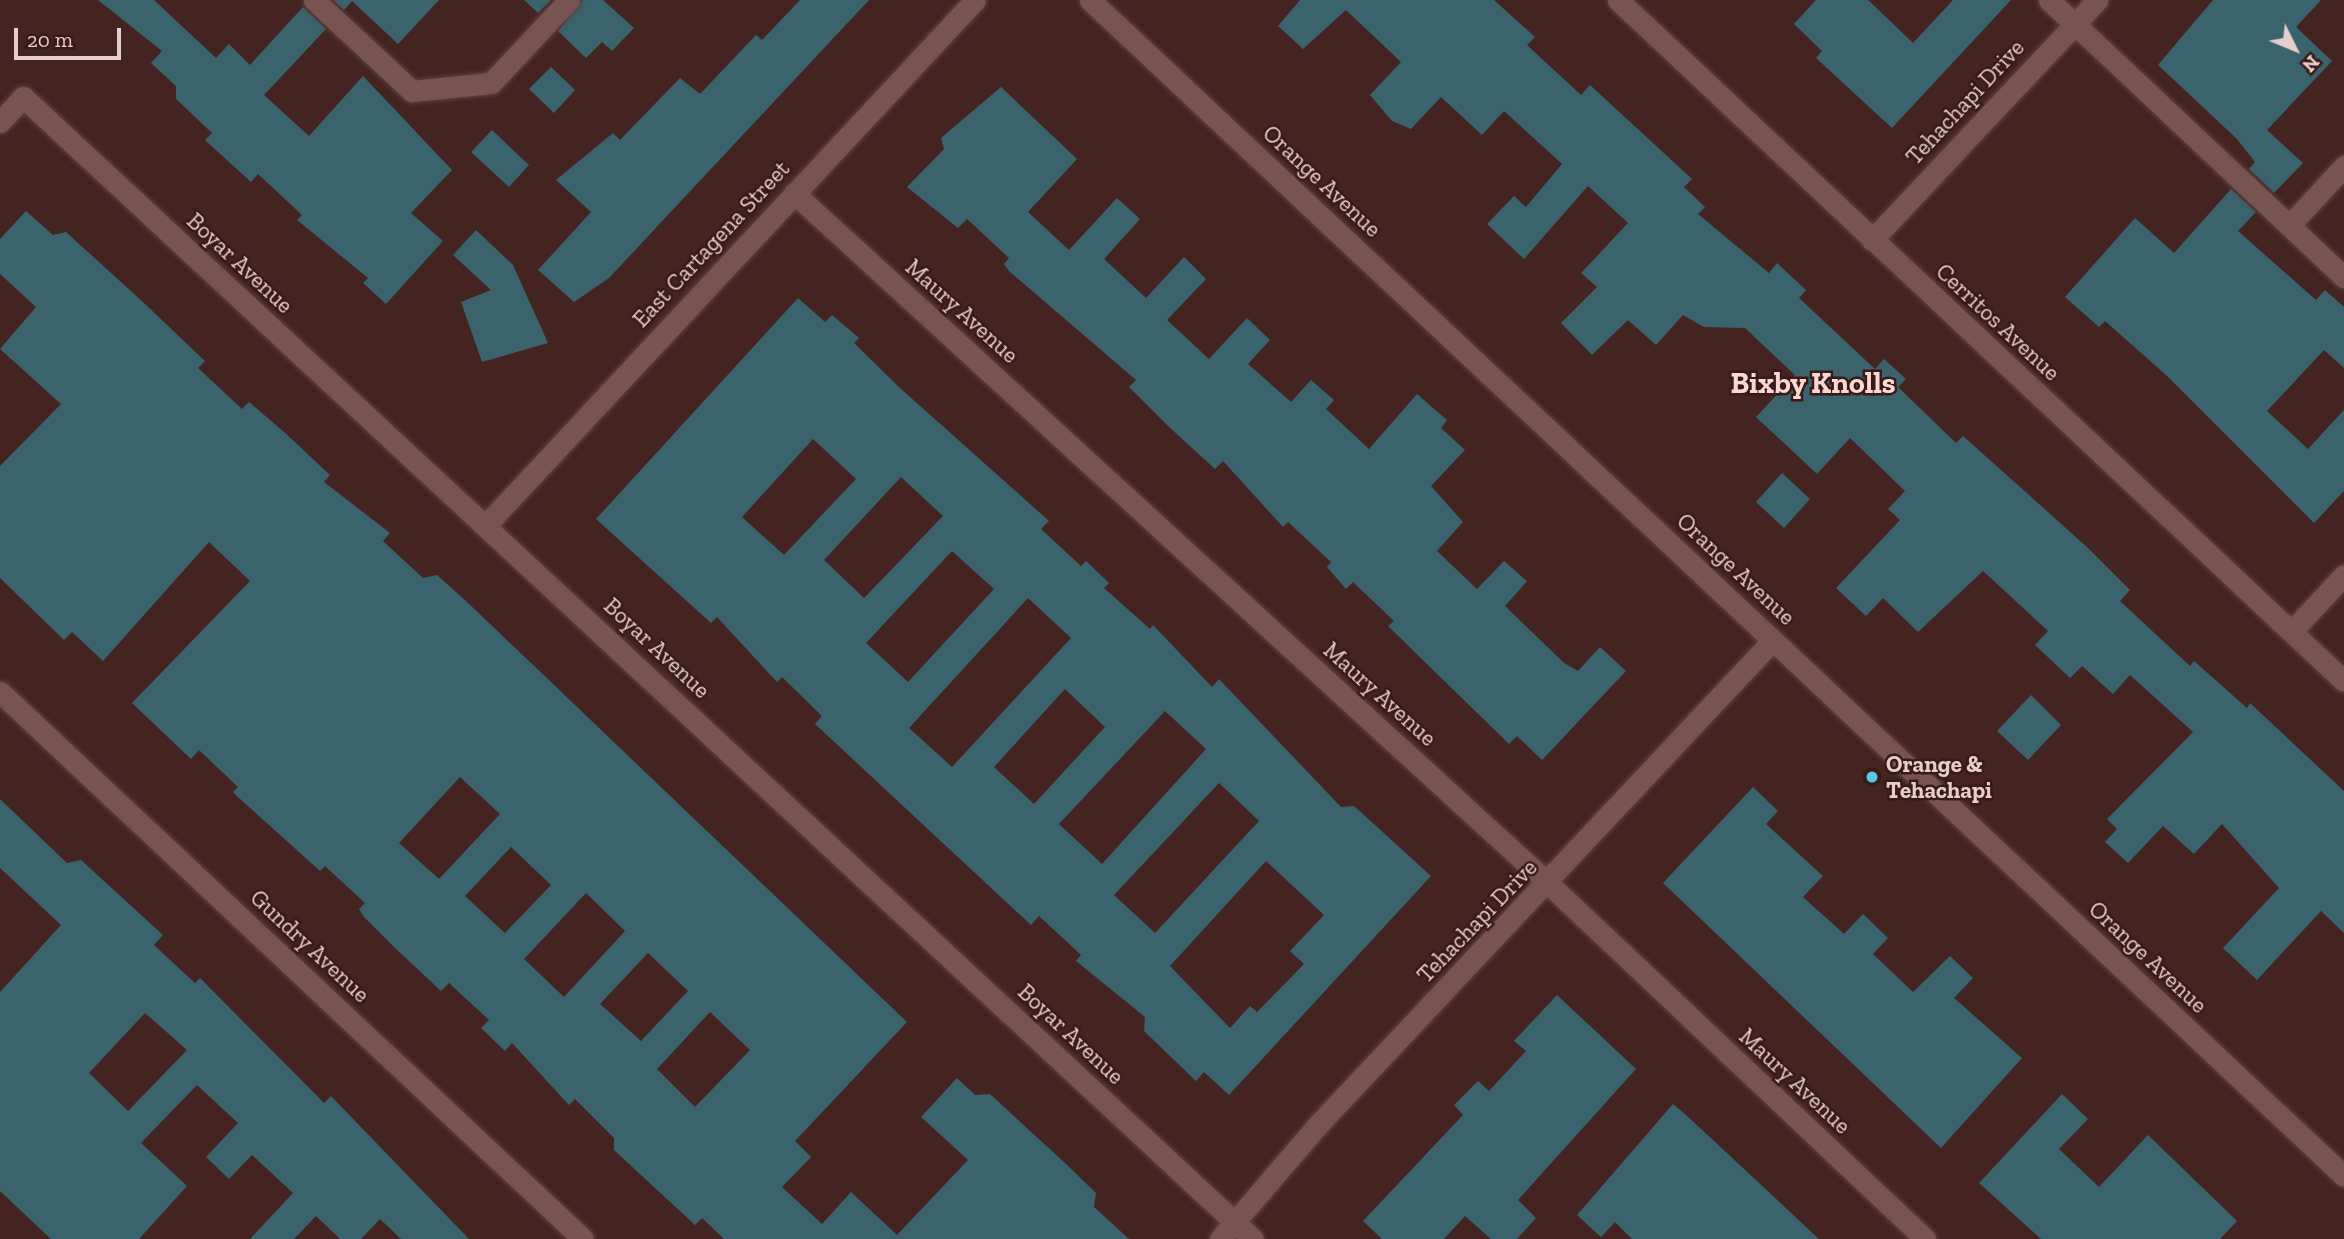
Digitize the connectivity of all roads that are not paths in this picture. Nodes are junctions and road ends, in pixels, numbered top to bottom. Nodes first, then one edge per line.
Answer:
1 (314, 0) edge
2 (569, 0) edge
3 (975, 0) edge
4 (1090, 0) edge
5 (1618, 0) edge
6 (2049, 0) edge
7 (2097, 0) edge
8 (2075, 24) junction
9 (0, 122) edge
10 (2344, 166) edge
11 (794, 193) junction
12 (2290, 225) junction
13 (1872, 240) junction
14 (2344, 276) edge
15 (486, 525) junction
16 (2344, 575) edge
17 (2292, 631) junction
18 (1773, 640) junction
19 (2344, 681) edge
20 (0, 692) edge
21 (1549, 884) junction
22 (2344, 1176) edge
23 (1233, 1221) junction
24 (583, 1239) edge
25 (1220, 1239) edge
26 (1253, 1239) edge
27 (1925, 1239) edge

1 - 2 street
3 - 11 street, East Cartagena Street
4 - 18 street, Orange Avenue
5 - 13 street, Cerritos Avenue
6 - 8 street
7 - 8 street, Tehachapi Drive
8 - 12 street
8 - 13 street, Tehachapi Drive
9 - 15 street, Boyar Avenue
10 - 12 street
11 - 15 street, East Cartagena Street
11 - 21 street, Maury Avenue
12 - 14 street
13 - 17 street, Cerritos Avenue
15 - 23 street, Boyar Avenue
16 - 17 street
17 - 19 street, Cerritos Avenue
18 - 21 street, Tehachapi Drive
18 - 22 street, Orange Avenue
20 - 24 street, Gundry Avenue
21 - 23 street, Tehachapi Drive
21 - 27 street, Maury Avenue
23 - 25 street, Tehachapi Drive
23 - 26 street, Boyar Avenue

